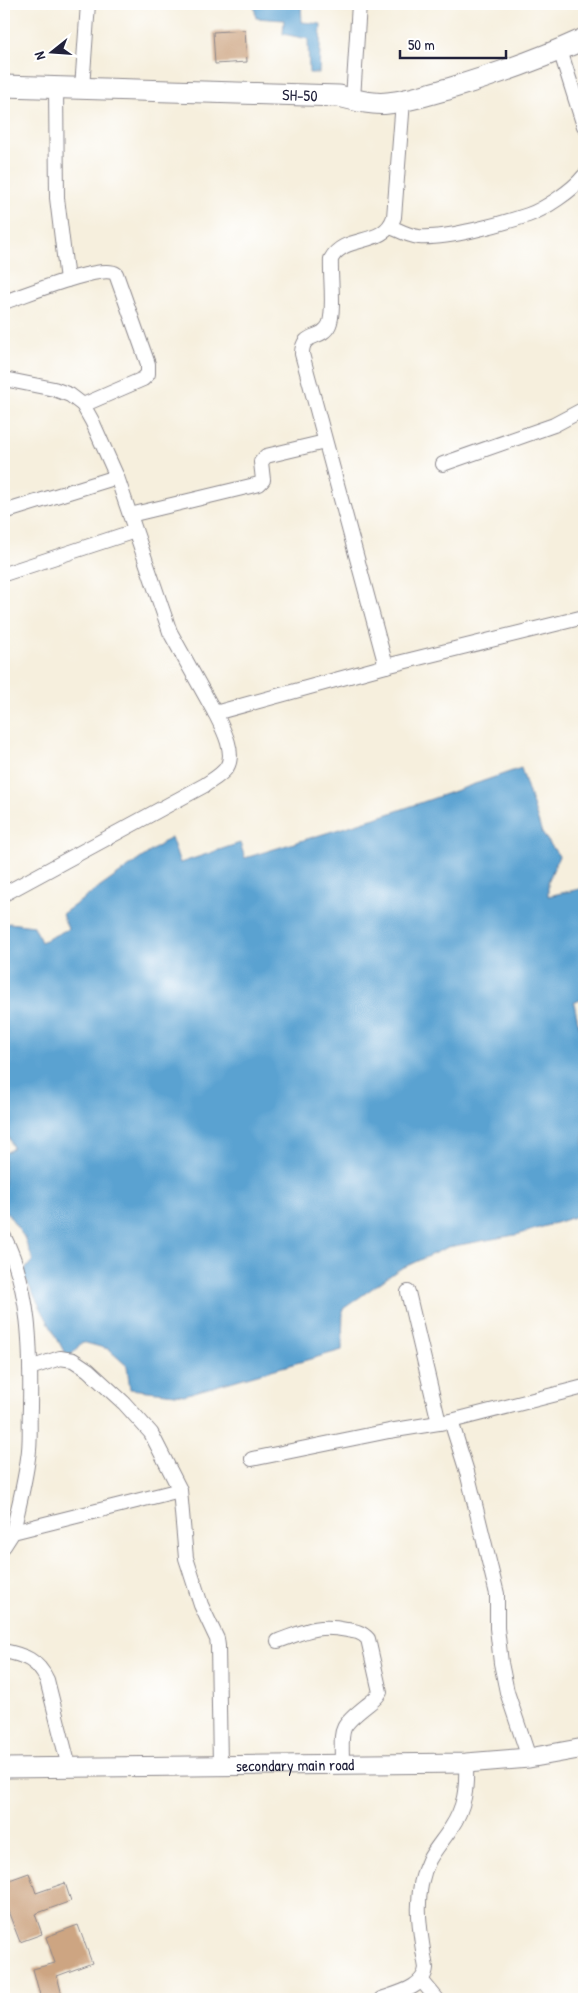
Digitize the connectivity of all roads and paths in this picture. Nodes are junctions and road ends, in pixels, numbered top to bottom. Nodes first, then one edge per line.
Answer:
1 (88, 4) edge
2 (359, 4) edge
3 (584, 39) edge
4 (560, 50) junction
5 (4, 86) edge
6 (56, 87) junction
7 (82, 88) junction
8 (354, 99) junction
9 (403, 101) junction
10 (584, 126) edge
11 (584, 176) edge
12 (391, 227) junction
13 (67, 280) junction
14 (4, 302) edge
15 (4, 379) edge
16 (83, 405) junction
17 (584, 409) edge
18 (325, 442) junction
19 (443, 464) dead end
20 (117, 477) junction
21 (4, 512) edge
22 (130, 515) junction
23 (135, 531) junction
24 (4, 574) edge
25 (584, 617) edge
26 (386, 666) junction
27 (216, 713) junction
28 (4, 894) edge
29 (4, 1237) edge
30 (408, 1292) dead end
31 (30, 1368) junction
32 (584, 1388) edge
33 (445, 1422) junction
34 (252, 1459) dead end
35 (180, 1490) junction
36 (13, 1532) junction
37 (4, 1546) edge
38 (278, 1641) dead end
39 (4, 1651) edge
40 (584, 1748) edge
41 (529, 1758) junction
42 (466, 1763) junction
43 (342, 1764) junction
44 (220, 1766) junction
45 (69, 1767) junction
46 (4, 1768) edge
47 (422, 1981) junction
48 (381, 1999) edge
49 (437, 1999) edge

1 - 7 street
2 - 8 street
3 - 4 main road, SH-50
4 - 9 main road, SH-50
4 - 10 street
5 - 6 main road, SH-50
6 - 7 main road, SH-50
6 - 13 street
7 - 8 main road, SH-50
8 - 9 main road, SH-50
9 - 12 street
11 - 12 street
12 - 18 street
13 - 14 street
13 - 16 street
15 - 16 street
16 - 20 street
17 - 19 street
18 - 22 street
18 - 26 street
20 - 21 street
20 - 22 street
22 - 23 street
23 - 24 street
23 - 27 street
25 - 26 street
26 - 27 street
27 - 28 street
29 - 31 street
30 - 33 street
31 - 35 street
31 - 36 street
32 - 33 street
33 - 34 street
33 - 41 street
35 - 36 street
35 - 44 street
36 - 37 street
38 - 43 street
39 - 45 street
40 - 41 main road, secondary main road
41 - 42 main road, secondary main road
42 - 43 main road, secondary main road
42 - 47 street
43 - 44 main road, secondary main road
44 - 45 main road, secondary main road
45 - 46 main road, secondary main road
47 - 48 street
47 - 49 street

